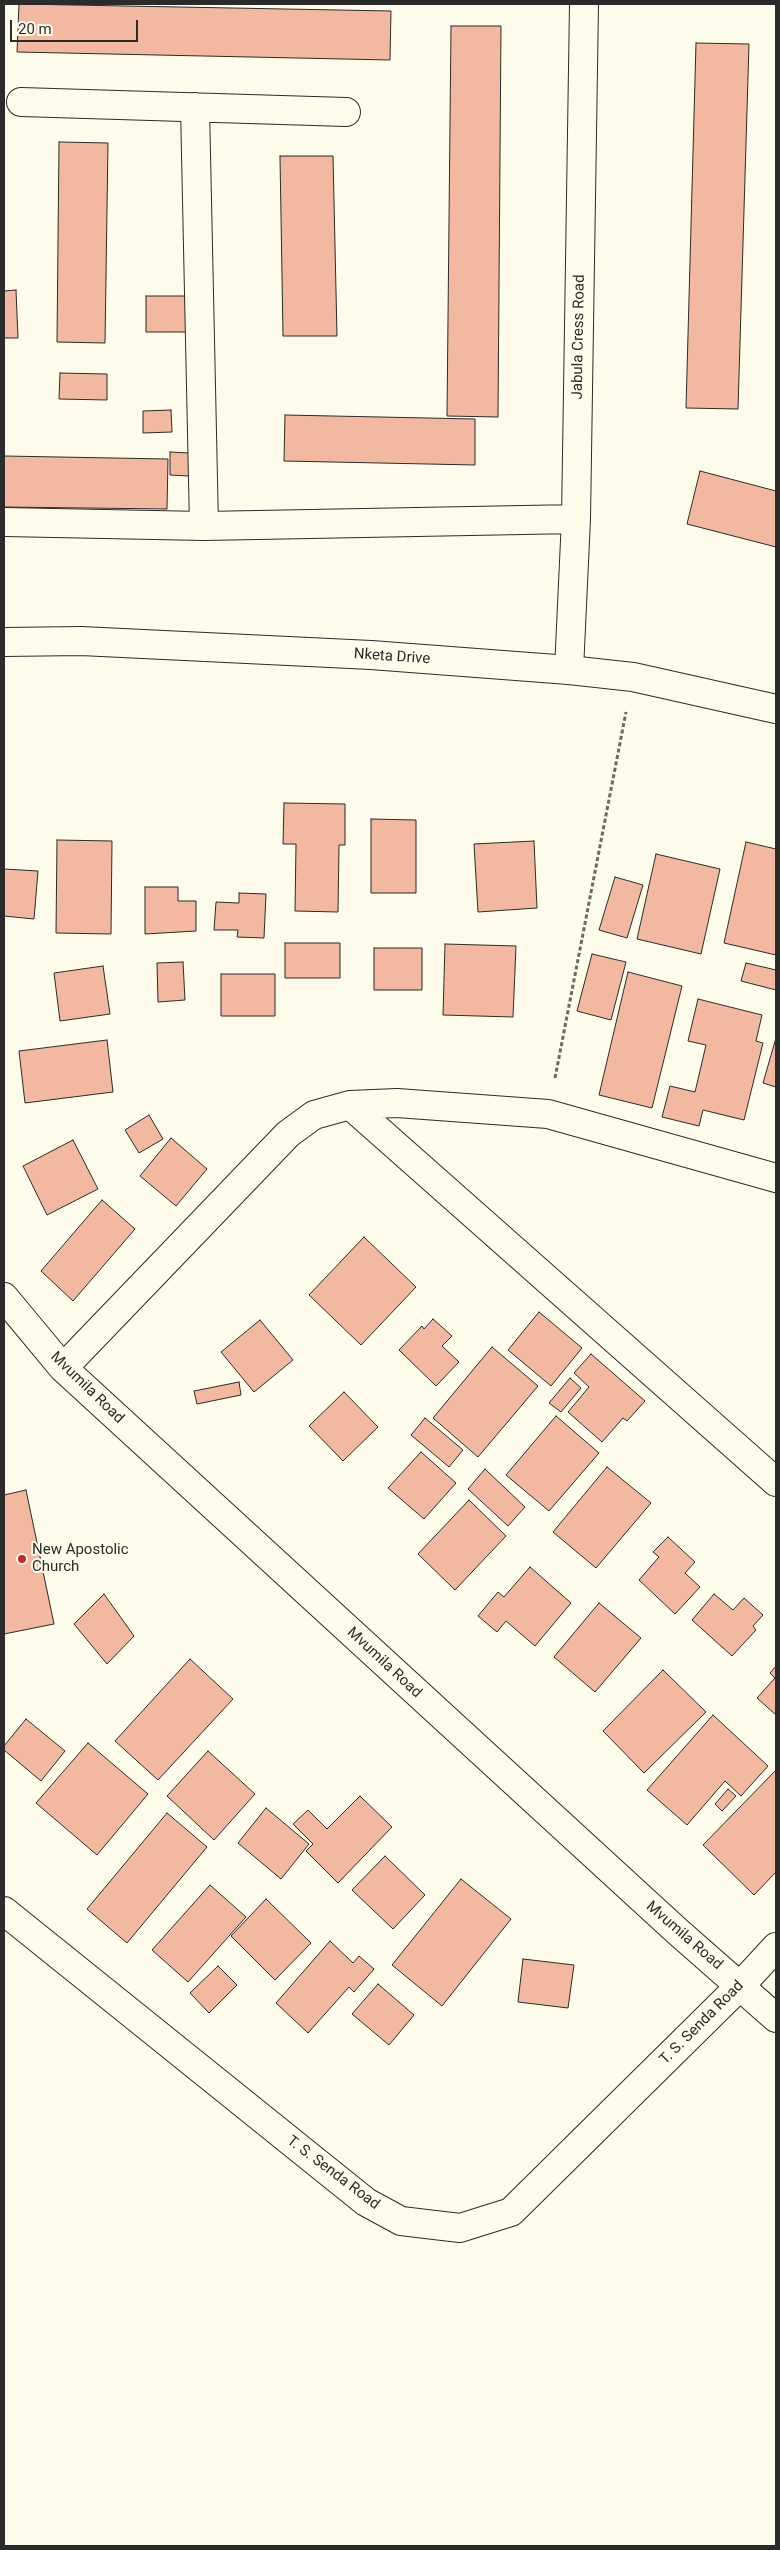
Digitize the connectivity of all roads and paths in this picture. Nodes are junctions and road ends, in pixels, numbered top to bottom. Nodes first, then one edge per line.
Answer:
1 (584, 4) edge
2 (21, 102) dead end
3 (195, 107) junction
4 (346, 112) dead end
5 (576, 519) junction
6 (4, 522) edge
7 (204, 526) junction
8 (4, 642) edge
9 (569, 670) junction
10 (633, 676) junction
11 (776, 708) edge
12 (350, 1105) junction
13 (548, 1114) junction
14 (776, 1178) edge
15 (4, 1296) edge
16 (63, 1368) junction
17 (776, 1482) edge
18 (4, 1911) edge
19 (776, 1947) edge
20 (741, 1985) junction
21 (776, 2018) edge

1 - 5 street, Jabula Cress Road
2 - 3 street
3 - 4 street
3 - 7 street
5 - 7 street
5 - 9 street, Jabula Cress Road
6 - 7 street
8 - 9 street, Nketa Drive
9 - 10 street, Nketa Drive
10 - 11 street, Nketa Drive
10 - 13 path
12 - 13 street
12 - 16 street
12 - 17 street
13 - 14 street
15 - 16 street, Mvumila Road
16 - 20 street, Mvumila Road
18 - 20 street, T. S. Senda Road
19 - 20 street, T. S. Senda Road
20 - 21 street, Mvumila Road

